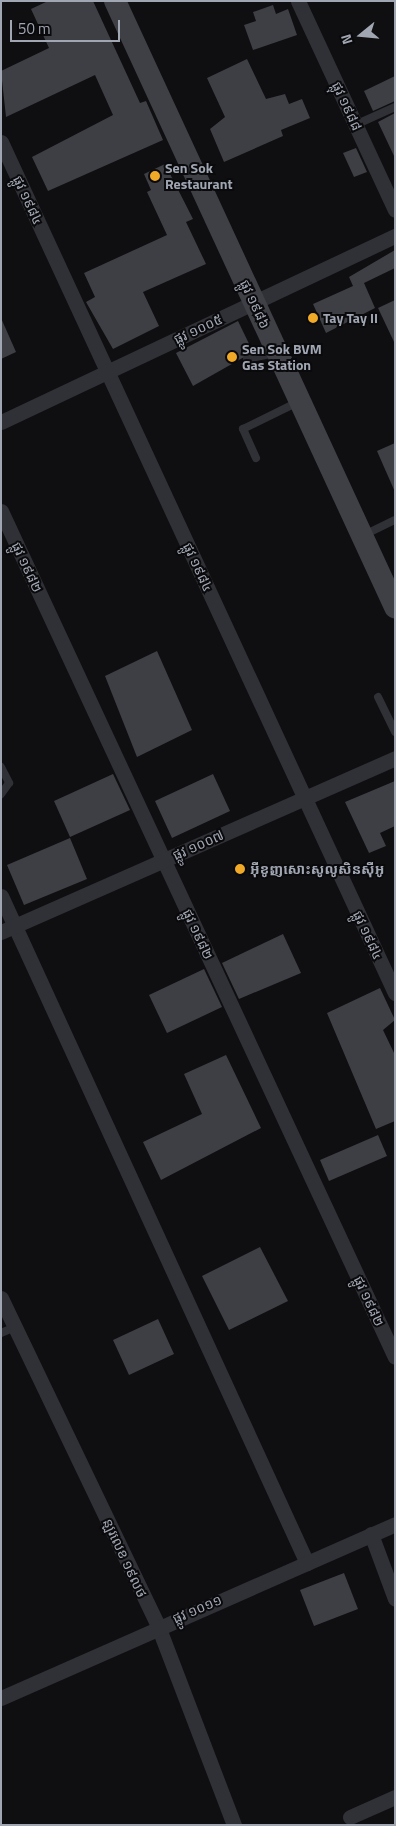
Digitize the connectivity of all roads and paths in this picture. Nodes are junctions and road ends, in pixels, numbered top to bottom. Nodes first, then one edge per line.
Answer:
1 (115, 1) edge
2 (298, 1) edge
3 (395, 107) edge
4 (355, 124) junction
5 (1, 142) edge
6 (395, 210) edge
7 (395, 236) edge
8 (254, 303) junction
9 (277, 353) junction
10 (247, 359) dead end
11 (108, 372) junction
12 (300, 401) junction
13 (1, 422) edge
14 (256, 458) dead end
15 (1, 511) edge
16 (395, 520) edge
17 (362, 536) junction
18 (395, 607) edge
19 (378, 697) dead end
20 (395, 732) edge
21 (395, 758) edge
22 (1, 767) edge
23 (1, 794) edge
24 (304, 798) junction
25 (164, 860) junction
26 (1, 896) edge
27 (8, 929) edge
28 (395, 993) edge
29 (1, 1298) edge
30 (8, 1330) edge
31 (395, 1358) edge
32 (395, 1524) edge
33 (371, 1534) junction
34 (307, 1563) junction
35 (395, 1599) edge
36 (158, 1626) junction
37 (1, 1698) edge
38 (395, 1797) edge
39 (350, 1817) dead end
40 (234, 1825) edge

1 - 8 main road, ផ្លូវ ១៩៨៦
2 - 4 street, ផ្លុវ ១៩៨៨
3 - 4 lane
4 - 6 street, ផ្លុវ ១៩៨៨
5 - 11 street, ផ្លូវ ១៩៨៤
7 - 8 street, ផ្លូវ ១០០៥
8 - 9 main road, ផ្លូវ ១៩៨៦
8 - 11 street, ផ្លូវ ១០០៥
9 - 10 lane
9 - 12 main road, ផ្លូវ ១៩៨៦
11 - 13 street, ផ្លូវ ១០០៥
11 - 24 street, ផ្លូវ ១៩៨៤
12 - 14 lane
12 - 17 main road, ផ្លូវ ១៩៨៦
15 - 25 street, ផ្លូវ ១៩៨២
16 - 17 lane
17 - 18 main road, ផ្លូវ ១៩៨៦
19 - 20 lane
21 - 24 street, ផ្លូវ ១០០៧
22 - 23 lane
24 - 25 street, ផ្លូវ ១០០៧
24 - 28 street, ផ្លូវ ១៩៨៤
25 - 27 street, ផ្លូវ ១០០៧
25 - 31 street, ផ្លូវ ១៩៨២
26 - 27 street
27 - 34 street
29 - 30 street, ន្ឡរលេខ ១៩លថ
30 - 36 street, ន្ឡរលេខ ១៩លថ
32 - 33 street, ផ្លូវ ១០១១
33 - 34 street, ផ្លូវ ១០១១
33 - 35 street
34 - 36 street, ផ្លូវ ១០១១
36 - 37 street, ផ្លូវ ១០១១
36 - 40 street, ន្ឡរលេខ ១៩លថ
38 - 39 street

